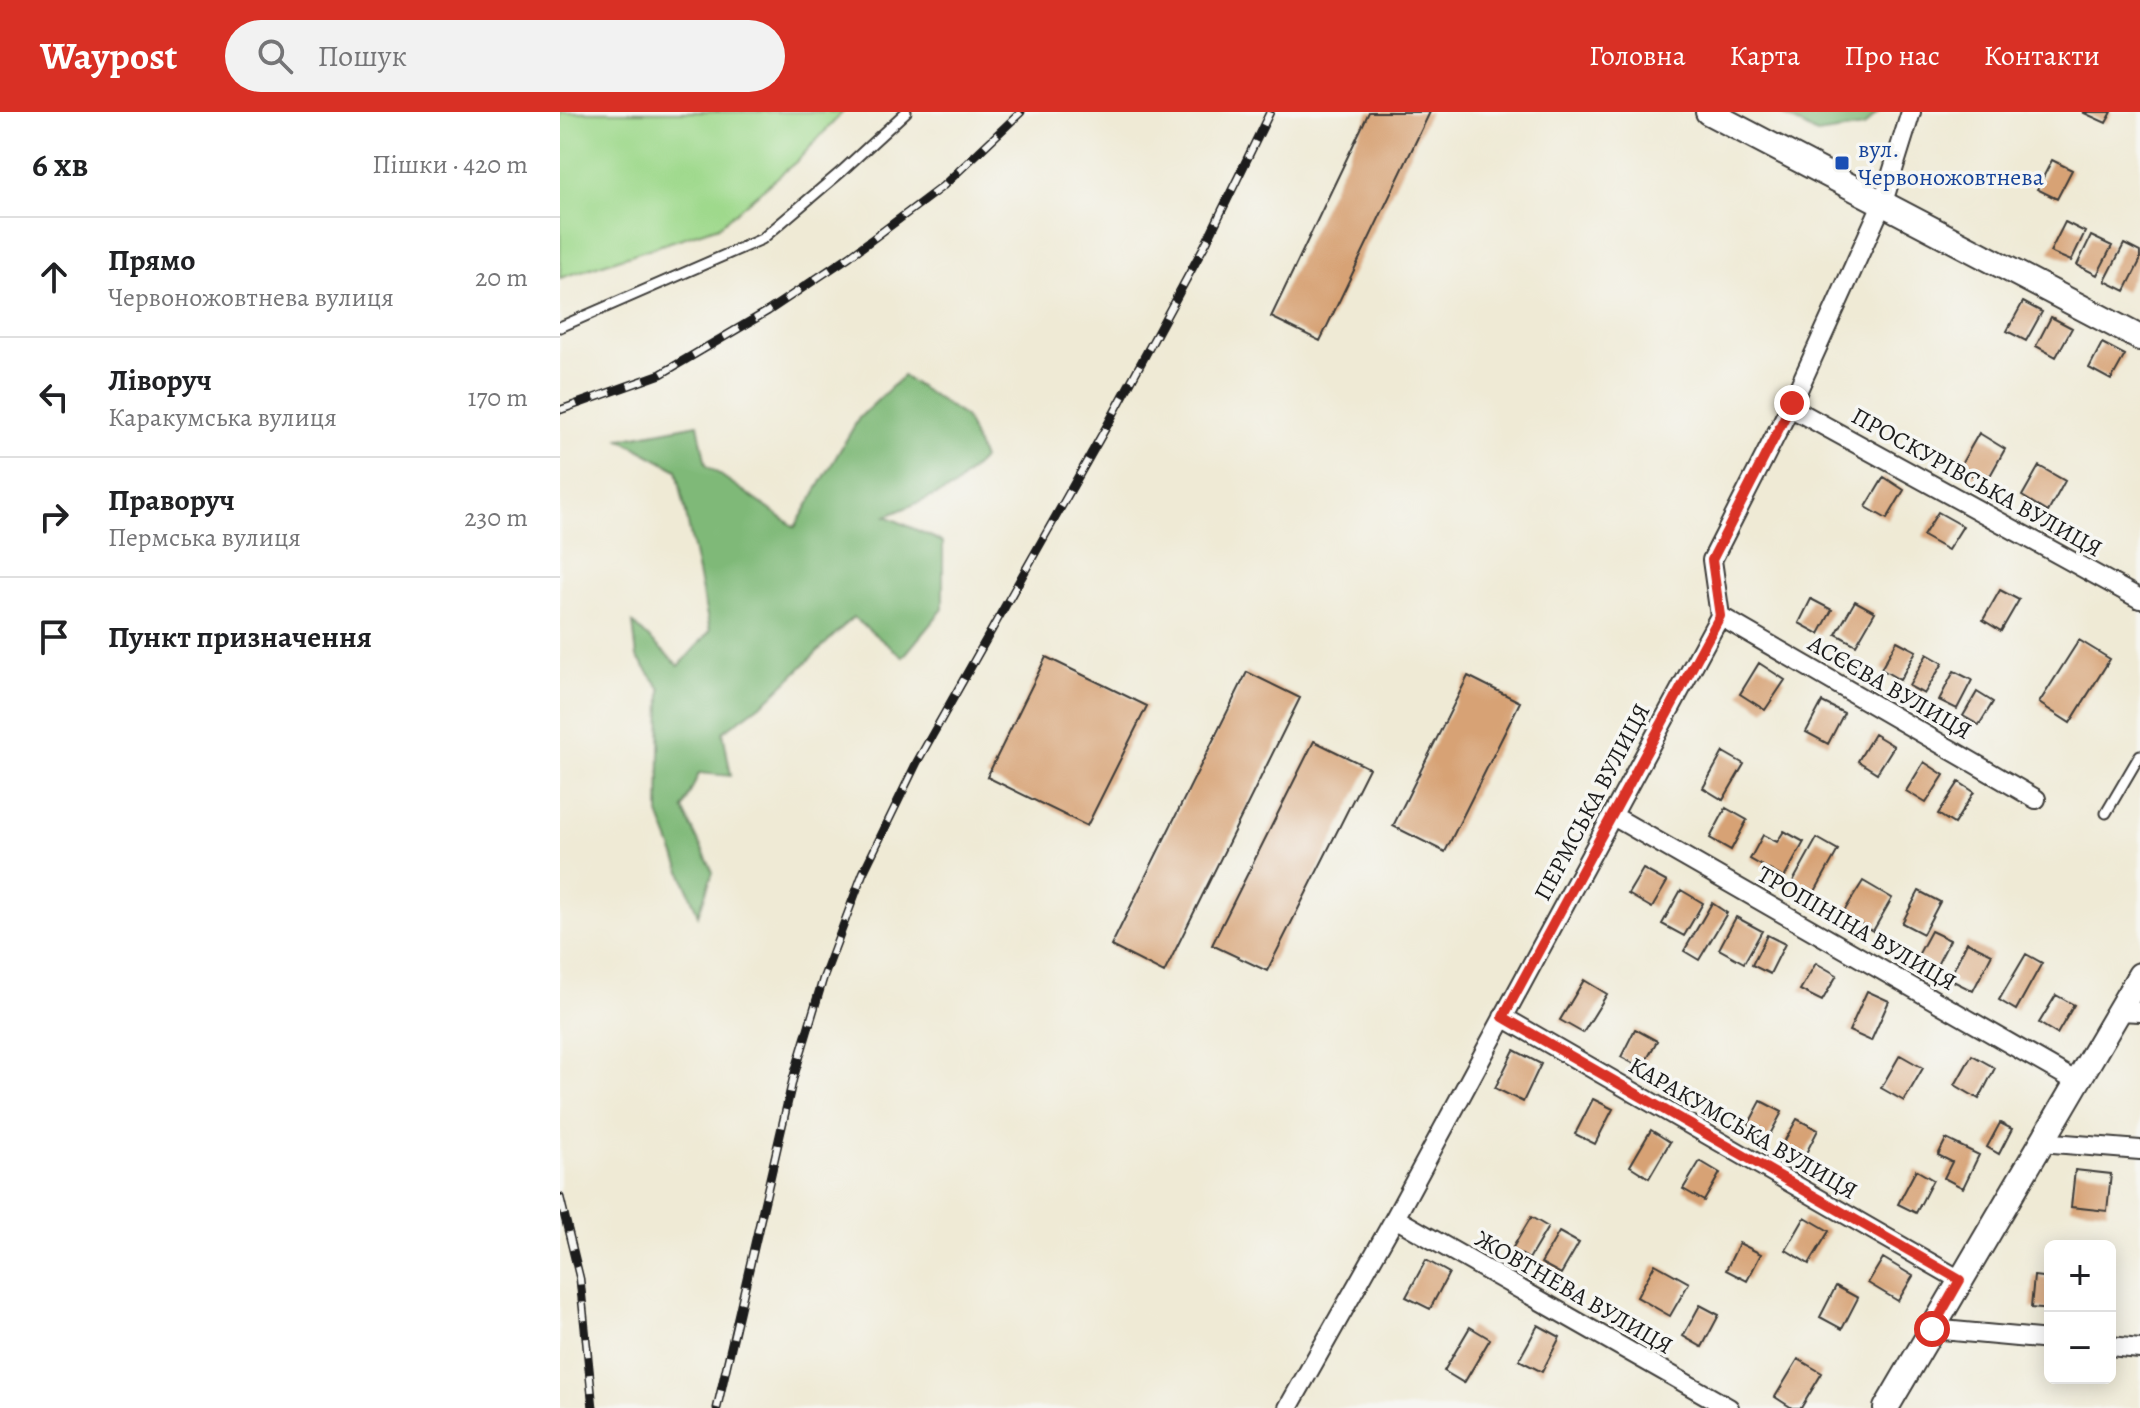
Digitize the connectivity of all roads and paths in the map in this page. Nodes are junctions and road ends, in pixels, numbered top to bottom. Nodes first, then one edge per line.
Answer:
1 (906, 112) edge
2 (1708, 112) edge
3 (1911, 112) edge
4 (1883, 202) junction
5 (560, 327) edge
6 (2140, 338) edge
7 (1790, 407) junction
8 (2140, 599) edge
9 (1720, 616) junction
10 (2140, 755) edge
11 (2036, 799) dead end
12 (2106, 813) dead end
13 (1613, 816) junction
14 (2140, 975) edge
15 (2130, 1012) edge
16 (1503, 1017) junction
17 (2077, 1082) junction
18 (2041, 1142) junction
19 (2140, 1150) edge
20 (1395, 1218) junction
21 (1960, 1280) junction
22 (1932, 1329) junction
23 (2044, 1339) edge
24 (2116, 1347) edge
25 (2140, 1349) edge
26 (1288, 1408) edge
27 (1729, 1408) edge
28 (1886, 1408) edge

1 - 5 lane
2 - 4 main road
3 - 4 street
4 - 6 main road
4 - 7 street
7 - 8 street, ПРОСКУРІВСЬКА ВУЛИЦЯ
7 - 9 street
9 - 11 street, АСЄЄВА ВУЛИЦЯ
9 - 13 street, ПЕРМСЬКА ВУЛИЦЯ
10 - 12 lane
13 - 16 street, ПЕРМСЬКА ВУЛИЦЯ
13 - 17 street, ТРОПІНІНА ВУЛИЦЯ
14 - 15 main road
15 - 17 main road
16 - 20 street, ПЕРМСЬКА ВУЛИЦЯ
16 - 21 street, КАРАКУМСЬКА ВУЛИЦЯ
17 - 18 main road
18 - 19 street
18 - 21 main road
20 - 26 street, ПЕРМСЬКА ВУЛИЦЯ
20 - 27 street, ЖОВТНЕВА ВУЛИЦЯ
21 - 22 main road
22 - 23 street
22 - 28 main road
24 - 25 street

